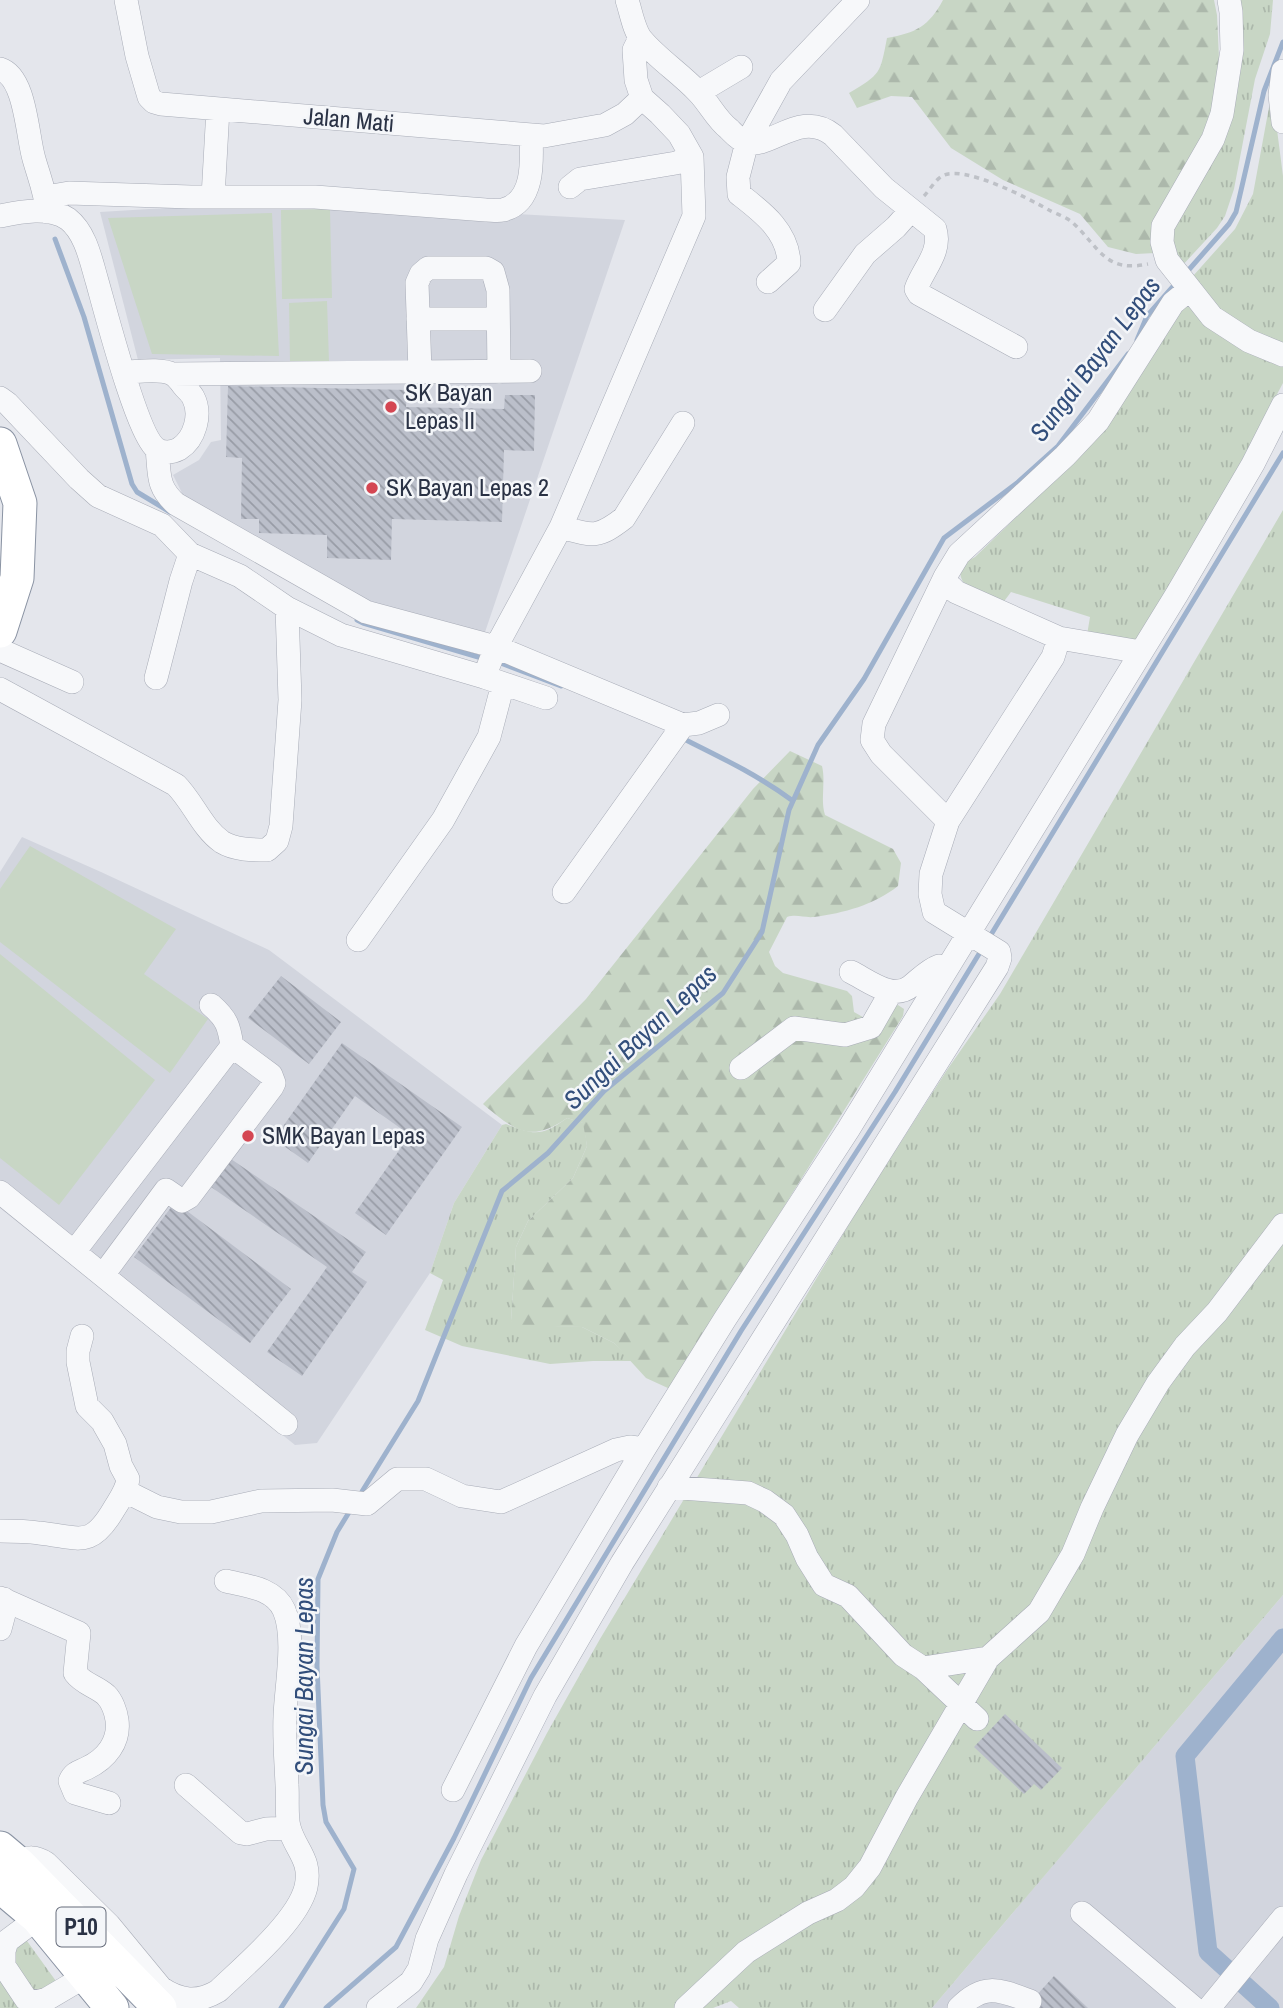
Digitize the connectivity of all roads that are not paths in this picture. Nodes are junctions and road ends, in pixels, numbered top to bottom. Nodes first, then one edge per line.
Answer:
1 (126, 0) edge
2 (627, 0) edge
3 (858, 0) edge
4 (1229, 0) edge
5 (640, 38) junction
6 (741, 67) dead end
7 (0, 69) edge
8 (1283, 71) edge
9 (699, 92) junction
10 (642, 98) junction
11 (218, 109) junction
12 (1283, 122) edge
13 (531, 135) junction
14 (747, 142) junction
15 (692, 157) junction
16 (570, 187) dead end
17 (213, 197) junction
18 (47, 205) junction
19 (911, 210) junction
20 (0, 216) edge
21 (1178, 273) junction
22 (768, 282) dead end
23 (825, 310) dead end
24 (418, 319) junction
25 (498, 319) junction
26 (1016, 347) dead end
27 (1283, 355) edge
28 (530, 371) dead end
29 (124, 372) junction
30 (420, 372) junction
31 (499, 372) junction
32 (173, 374) junction
33 (0, 398) edge
34 (1283, 405) edge
35 (683, 423) dead end
36 (0, 444) edge
37 (157, 449) junction
38 (169, 514) junction
39 (561, 527) junction
40 (190, 554) junction
41 (945, 577) junction
42 (287, 608) junction
43 (0, 631) edge
44 (1059, 638) junction
45 (0, 650) edge
46 (1141, 652) junction
47 (493, 666) junction
48 (156, 678) dead end
49 (72, 682) dead end
50 (0, 689) edge
51 (546, 698) dead end
52 (718, 715) dead end
53 (677, 734) junction
54 (947, 821) junction
55 (564, 892) dead end
56 (971, 933) junction
57 (358, 940) dead end
58 (945, 969) junction
59 (850, 972) dead end
60 (891, 992) junction
61 (211, 1005) dead end
62 (232, 1046) junction
63 (741, 1068) dead end
64 (138, 1169) junction
65 (166, 1190) junction
66 (0, 1192) edge
67 (1283, 1225) edge
68 (74, 1252) junction
69 (103, 1275) junction
70 (82, 1336) dead end
71 (286, 1424) dead end
72 (644, 1450) junction
73 (669, 1487) junction
74 (125, 1491) junction
75 (0, 1531) edge
76 (226, 1581) dead end
77 (2, 1598) edge
78 (0, 1629) edge
79 (988, 1658) junction
80 (923, 1668) junction
81 (969, 1711) junction
82 (186, 1785) dead end
83 (453, 1790) dead end
84 (109, 1803) dead end
85 (289, 1828) junction
86 (6, 1866) edge
87 (1082, 1913) dead end
88 (38, 1918) junction
89 (1283, 1918) edge
90 (72, 1992) edge
91 (1030, 2001) dead end
92 (112, 2008) edge
93 (160, 2008) edge
94 (378, 2008) edge
95 (686, 2008) edge
96 (958, 2008) edge
97 (1194, 2008) edge
98 (1209, 2008) edge

1 - 11 street, Jalan Mati
2 - 5 street
3 - 14 street
4 - 21 street
5 - 9 street
5 - 10 street
6 - 9 street
7 - 18 street
8 - 12 street
9 - 14 street
10 - 13 street, Jalan Mati
10 - 15 street
11 - 13 street, Jalan Mati
11 - 17 street
13 - 17 street
14 - 19 street
14 - 22 street
15 - 16 street
15 - 39 street
17 - 18 street
18 - 20 street
18 - 29 street
19 - 23 street
19 - 26 street
21 - 27 street
21 - 41 street
24 - 25 street
24 - 25 street
24 - 30 street
25 - 31 street
28 - 31 street
29 - 32 street
29 - 37 street
30 - 31 street
30 - 32 street
32 - 37 street
33 - 38 street
34 - 46 street
35 - 39 street
36 - 43 highway
37 - 38 street
38 - 40 street
38 - 47 street
39 - 47 street
40 - 42 street
40 - 48 street
41 - 44 street
41 - 54 street
42 - 47 street
42 - 50 street
44 - 46 street
44 - 54 street
45 - 49 street
46 - 56 street
47 - 51 street
47 - 53 street
47 - 57 street
52 - 53 street
53 - 55 street
54 - 56 street
56 - 58 street
56 - 73 street
58 - 60 street
58 - 72 street
59 - 60 street
60 - 63 street
61 - 62 street
62 - 64 street
62 - 65 street
64 - 65 street
64 - 68 street
65 - 69 street
66 - 68 street
67 - 79 street
68 - 69 street
69 - 71 street
70 - 74 street
72 - 74 street
72 - 83 street
73 - 80 street
73 - 94 street
74 - 75 street
76 - 85 street
77 - 78 street
77 - 84 street
79 - 80 street
79 - 81 street
80 - 81 street
81 - 95 street
82 - 85 street
85 - 86 street
86 - 88 highway, P10
86 - 93 highway, P10
87 - 97 street
88 - 90 highway, P10
88 - 90 street
89 - 98 street
90 - 92 highway, P10
91 - 96 street

